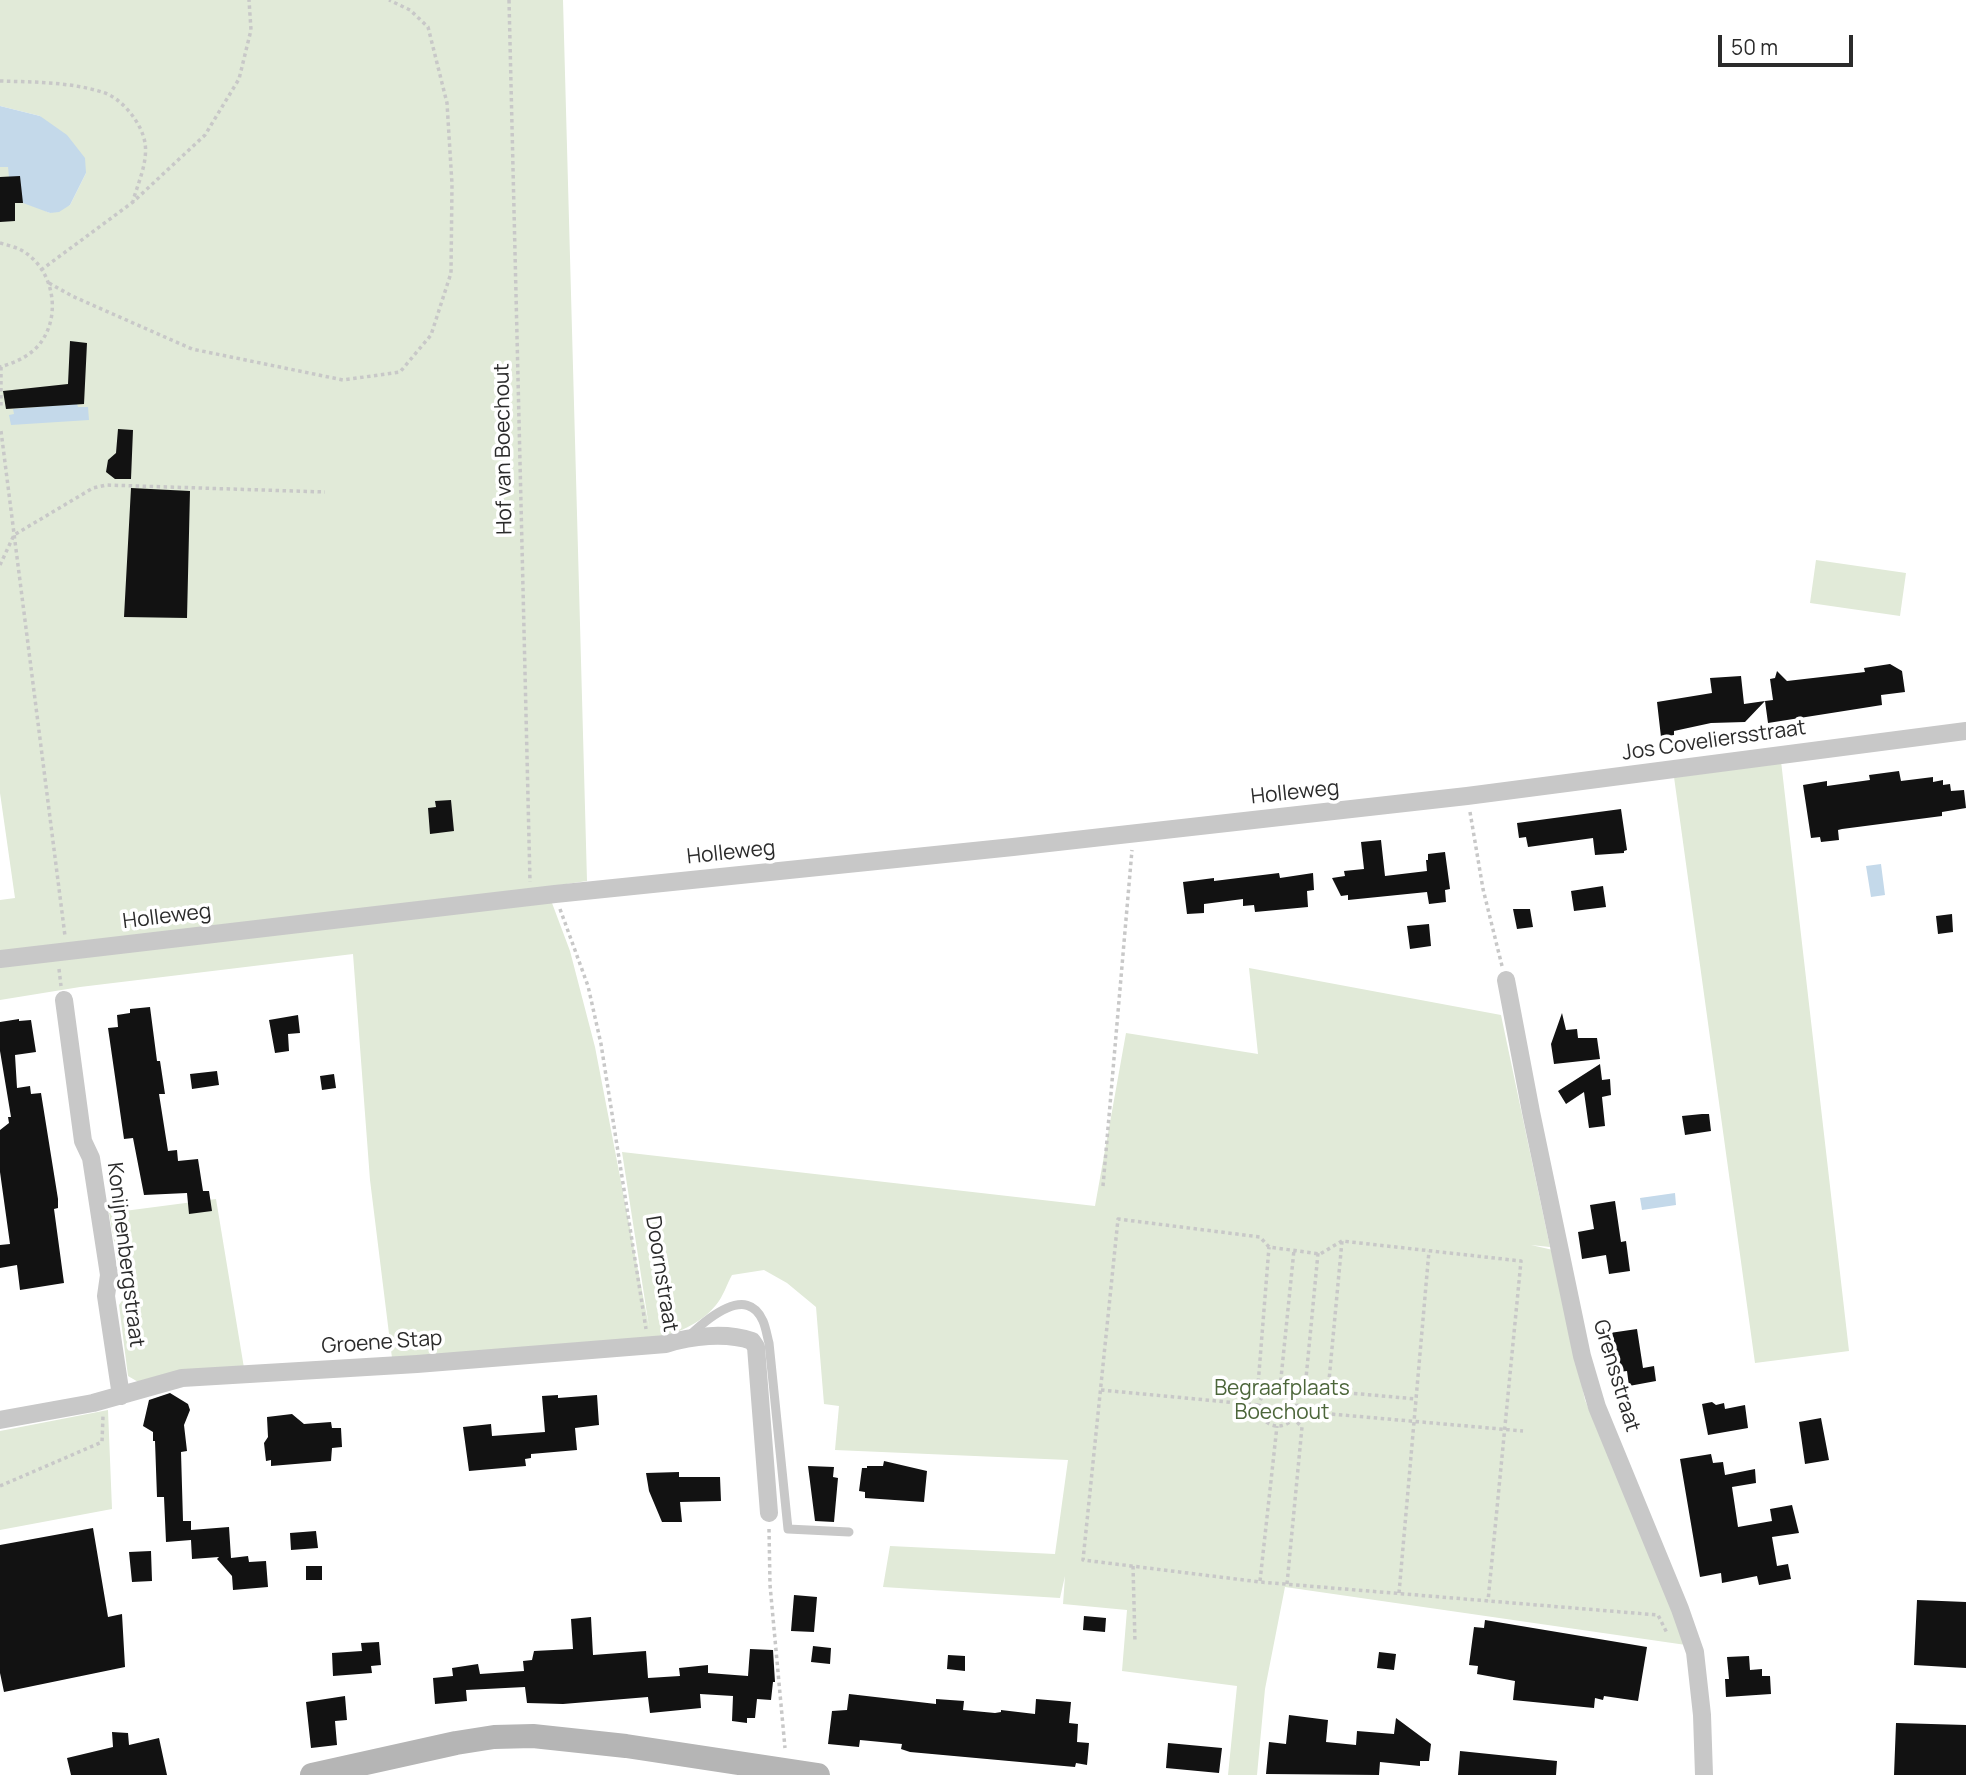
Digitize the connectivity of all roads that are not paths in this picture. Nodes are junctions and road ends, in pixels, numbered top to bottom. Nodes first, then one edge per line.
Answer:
1 (1966, 731) edge
2 (1467, 796) joint
3 (0, 959) edge
4 (1506, 981) road end
5 (64, 1000) road end
6 (689, 1337) junction
7 (648, 1345) joint
8 (113, 1398) junction
9 (0, 1420) edge
10 (769, 1513) road end
11 (849, 1532) dead end
12 (785, 1772) edge
13 (312, 1775) edge
14 (818, 1775) edge
15 (1704, 1775) edge

1 - 2 street, Jos Coveliersstraat
2 - 3 street, Holleweg
4 - 15 street, Grensstraat
5 - 8 street, Konijnenbergstraat
6 - 7 street, Doornstraat
6 - 10 street, Doornstraat
6 - 11 lane
7 - 8 street, Groene Stap
8 - 9 street
12 - 13 street
12 - 14 street

